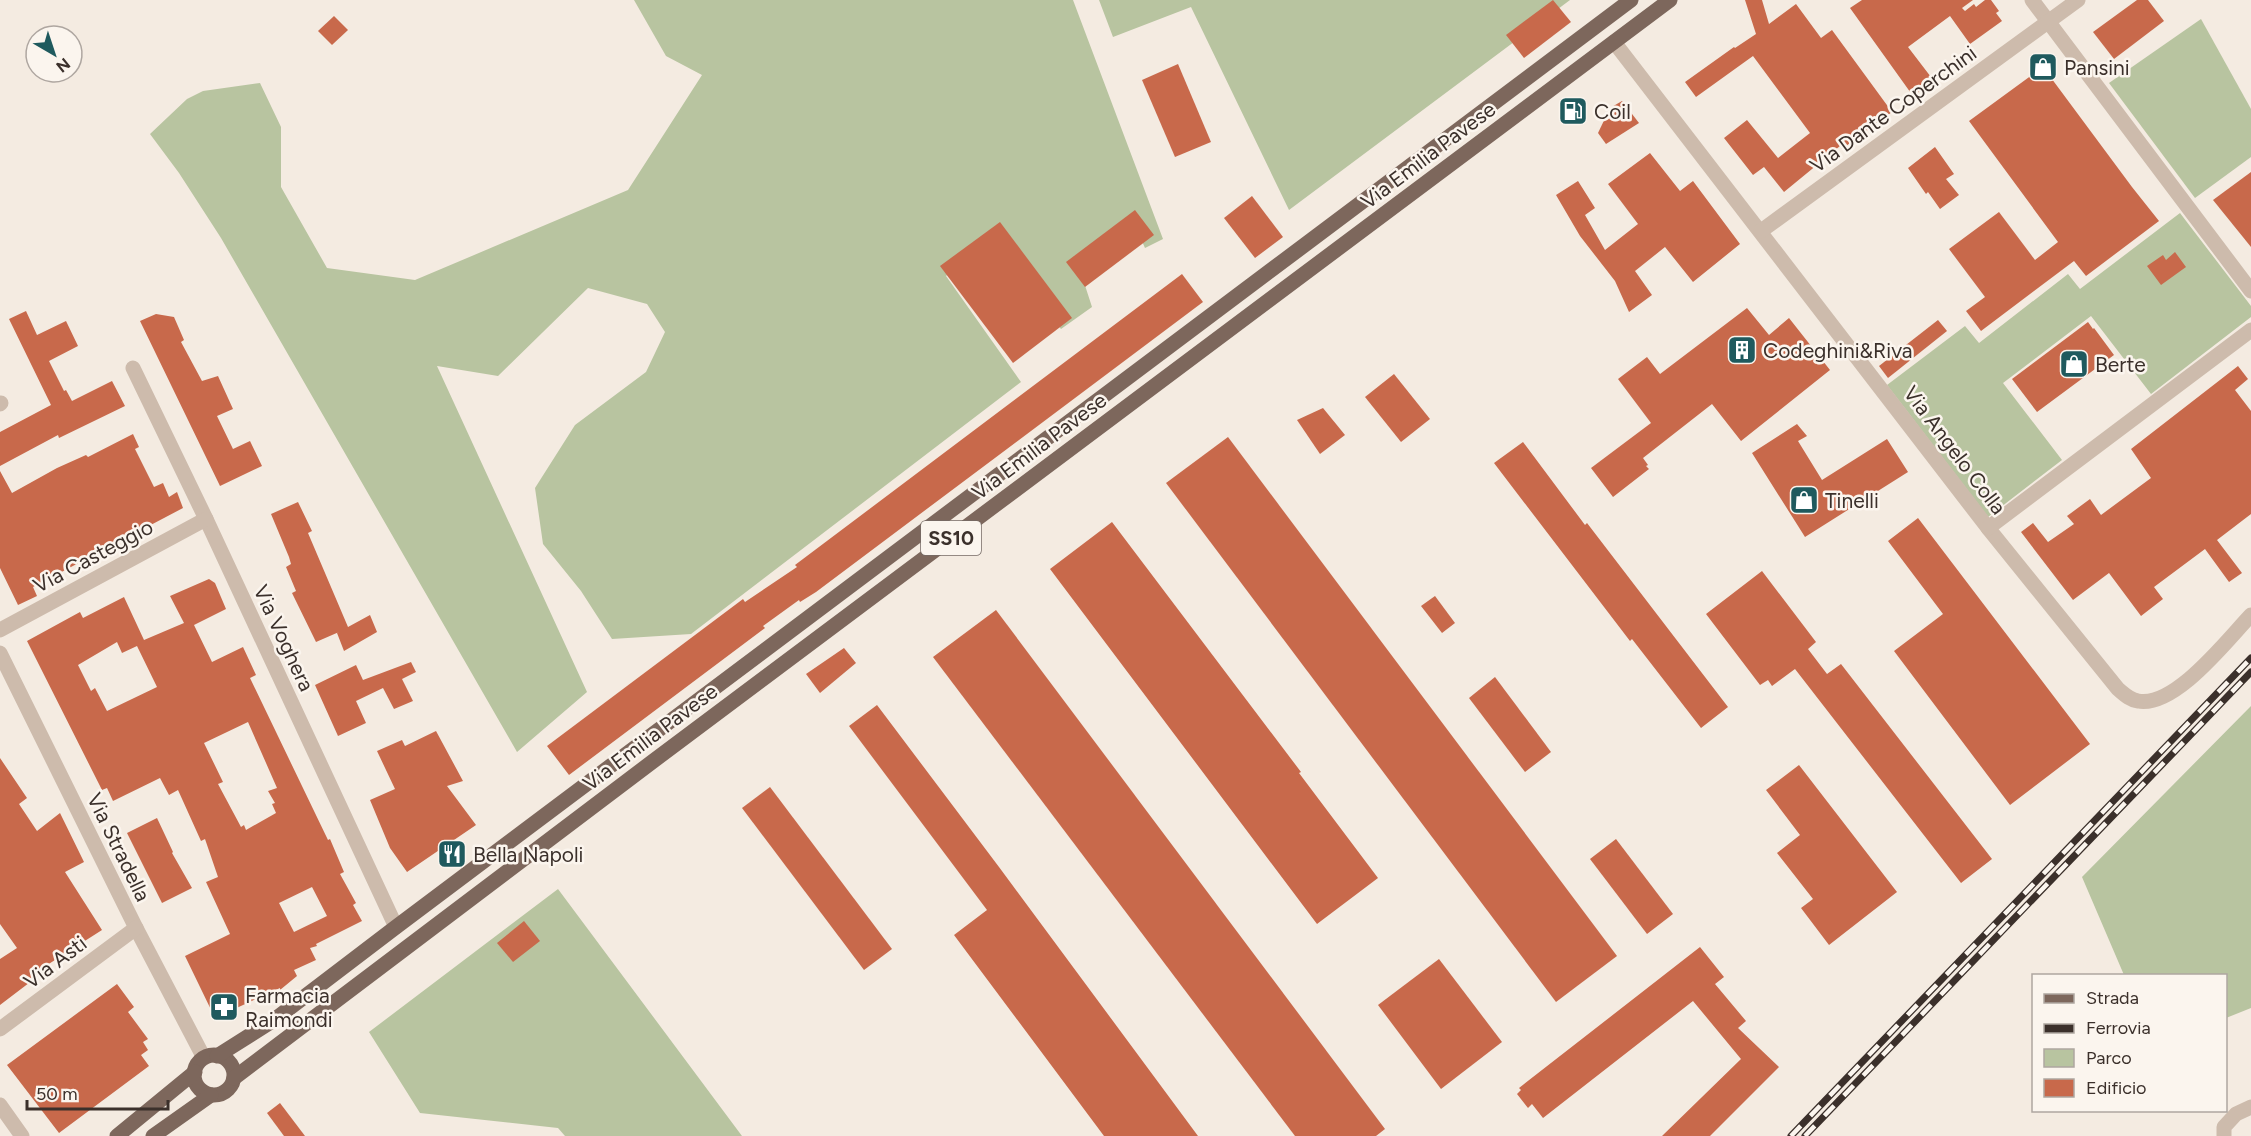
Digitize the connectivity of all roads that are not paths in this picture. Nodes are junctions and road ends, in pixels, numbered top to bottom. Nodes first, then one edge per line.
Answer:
1 (1632, 0) edge
2 (1670, 0) edge
3 (2032, 0) edge
4 (2078, 0) edge
5 (2049, 22) junction
6 (1614, 42) junction
7 (1761, 231) junction
8 (2251, 291) edge
9 (2251, 330) edge
10 (132, 368) dead end
11 (206, 519) junction
12 (1988, 528) junction
13 (2251, 615) edge
14 (0, 630) edge
15 (0, 653) edge
16 (396, 927) junction
17 (136, 928) junction
18 (0, 1029) edge
19 (210, 1057) junction
20 (195, 1072) junction
21 (234, 1078) junction
22 (211, 1095) junction
23 (0, 1105) edge
24 (2251, 1107) edge
25 (2224, 1132) edge
26 (22, 1136) edge
27 (117, 1136) edge
28 (153, 1136) edge

1 - 16 main road, Via Emilia Pavese / SS10
2 - 6 main road, Via Emilia Pavese / SS10
3 - 5 street
4 - 5 street, Via Dante Coperchini
5 - 7 street, Via Dante Coperchini
5 - 8 street
6 - 7 street, Via Angelo Colla
6 - 21 main road, Via Emilia Pavese / SS10
7 - 12 street, Via Angelo Colla
9 - 12 street
10 - 11 street, Via Voghera
11 - 14 street, Via Casteggio
11 - 16 street, Via Voghera
12 - 13 street, Via Angelo Colla
15 - 17 street, Via Stradella
16 - 19 main road, Via Emilia Pavese / SS10
17 - 18 street, Via Asti
17 - 19 street, Via Stradella
19 - 20 main road, Via Emilia Pavese / SS10
19 - 21 main road
20 - 22 main road
20 - 27 main road, Via Emilia Pavese / SS10
21 - 22 main road, Via Emilia Pavese / SS10
22 - 28 main road, Via Emilia Pavese / SS10
23 - 26 street
24 - 25 street

